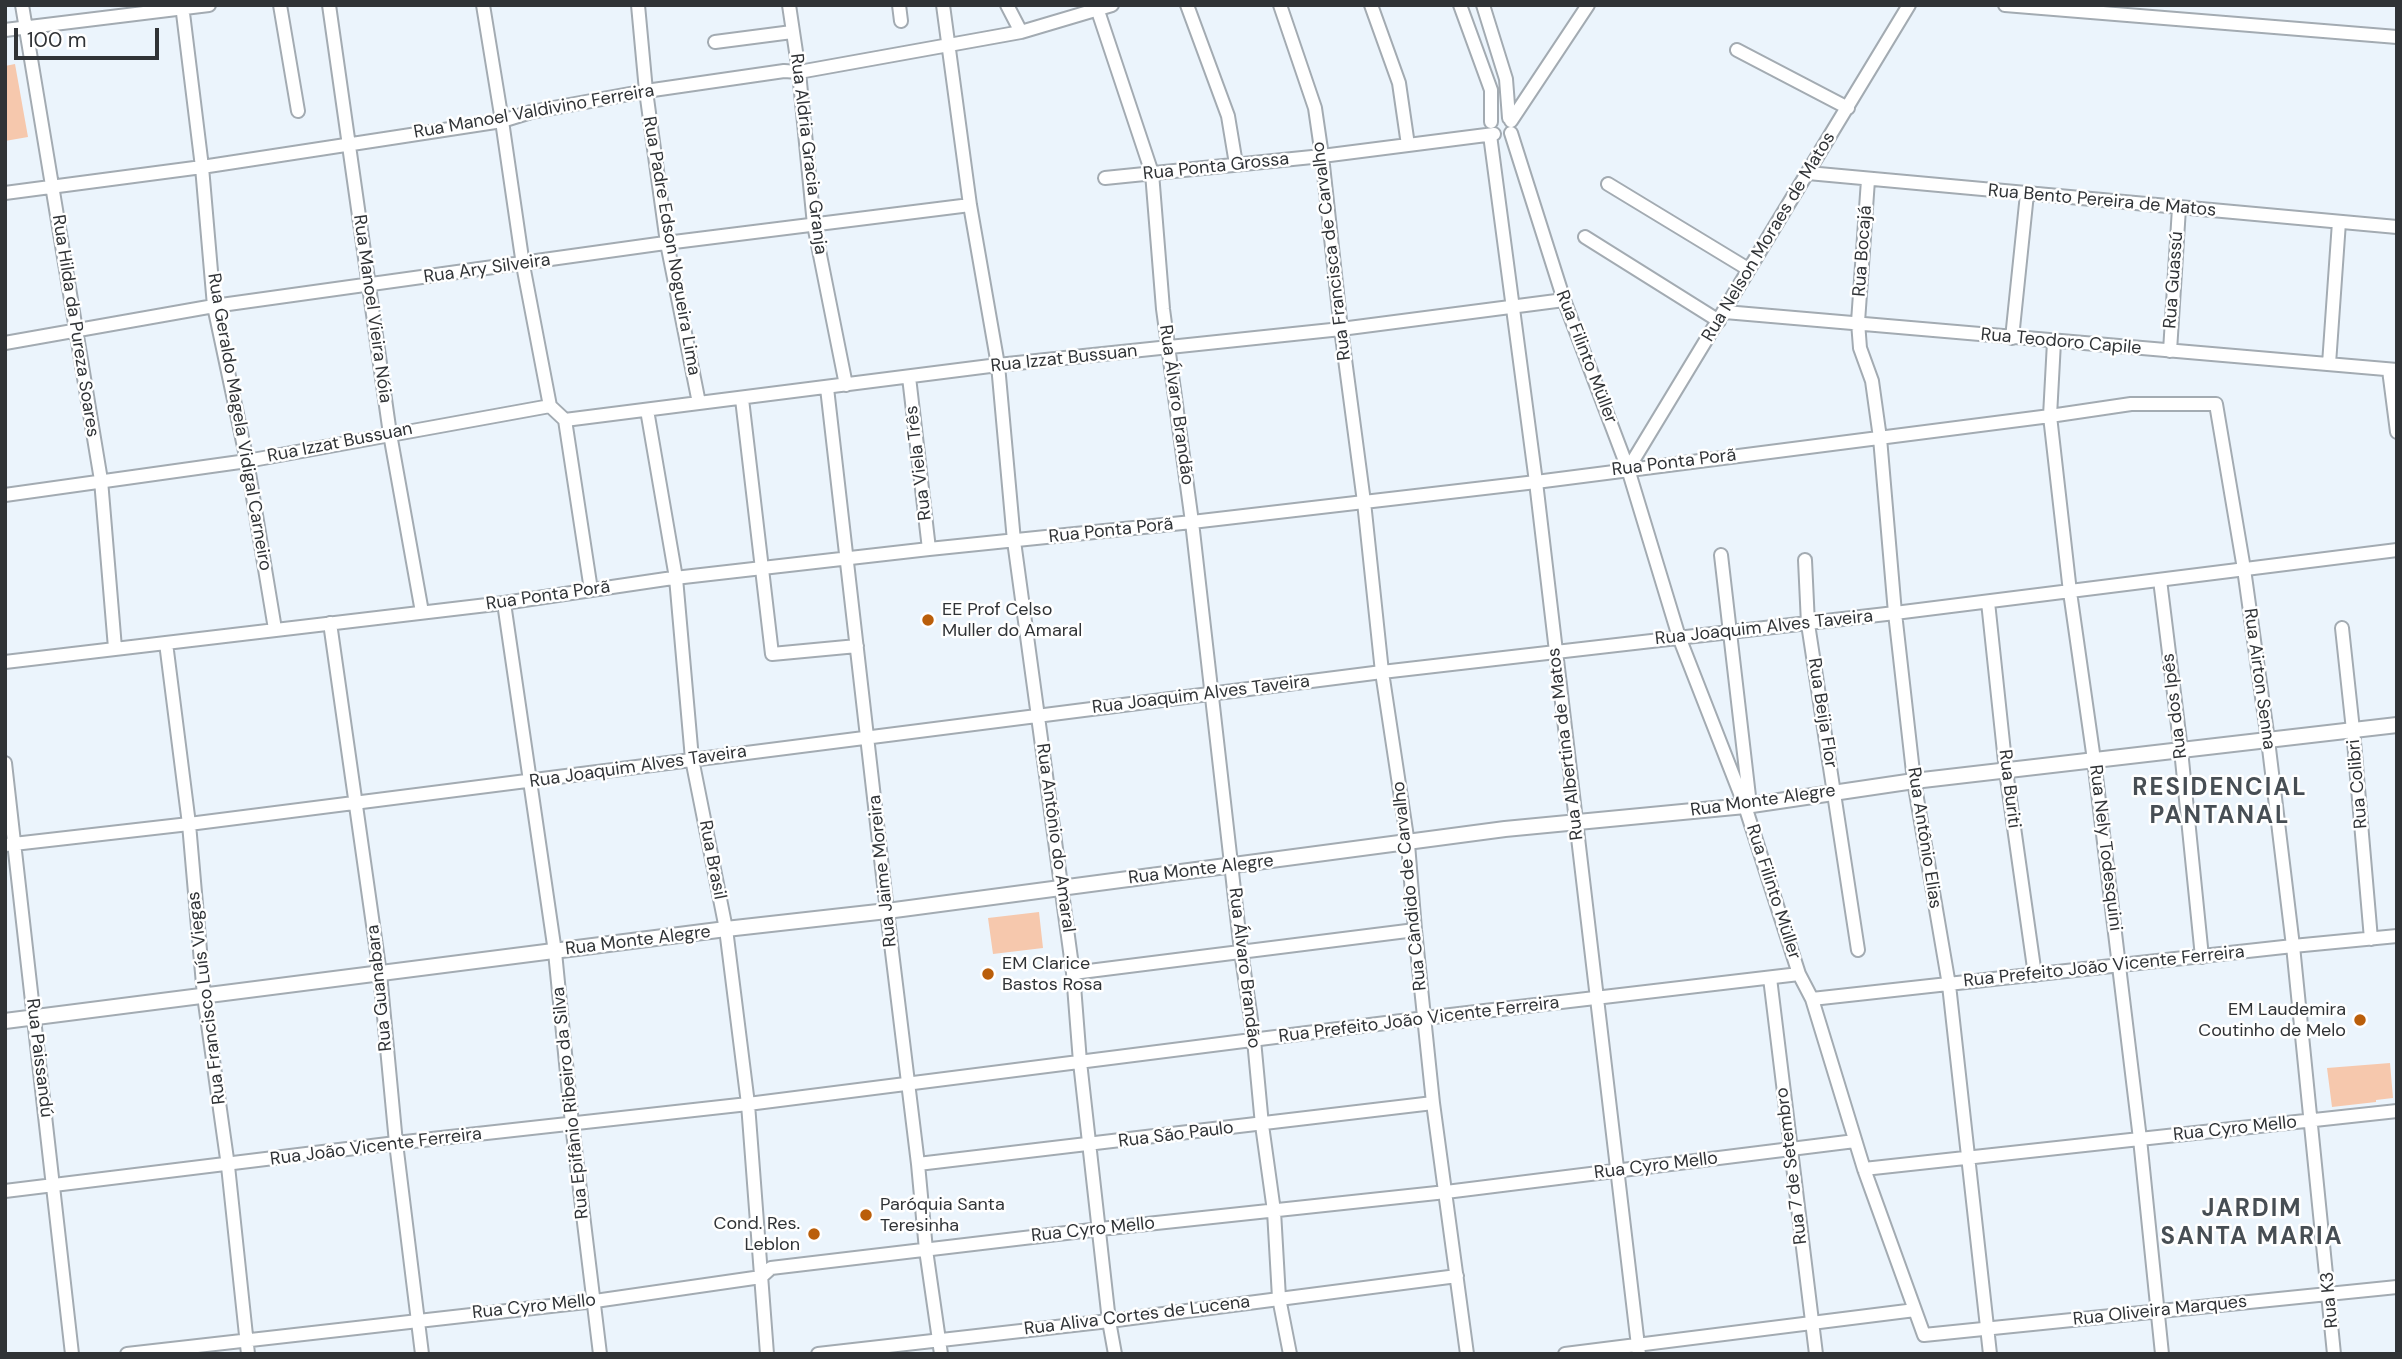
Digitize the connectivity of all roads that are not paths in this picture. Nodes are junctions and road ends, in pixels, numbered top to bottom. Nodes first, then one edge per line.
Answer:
1 (22, 5) edge
2 (209, 5) edge
3 (280, 5) edge
4 (329, 5) edge
5 (483, 5) edge
6 (638, 5) edge
7 (789, 5) edge
8 (900, 5) edge
9 (943, 5) edge
10 (1007, 5) edge
11 (1112, 5) edge
12 (1187, 5) edge
13 (1280, 5) edge
14 (1371, 5) edge
15 (1460, 5) edge
16 (1483, 5) edge
17 (1588, 5) edge
18 (1909, 5) edge
19 (2005, 5) edge
20 (183, 7) edge
21 (1097, 8) edge
22 (901, 21) dead end
23 (26, 27) junction
24 (5, 30) edge
25 (1021, 32) junction
26 (792, 33) junction
27 (2397, 37) edge
28 (715, 42) dead end
29 (950, 44) junction
30 (1737, 50) dead end
31 (799, 72) junction
32 (646, 91) junction
33 (1848, 108) junction
34 (298, 111) dead end
35 (502, 121) junction
36 (1510, 124) junction
37 (1492, 130) junction
38 (347, 144) junction
39 (1408, 145) junction
40 (1322, 156) junction
41 (1236, 164) junction
42 (202, 167) junction
43 (1152, 173) junction
44 (1808, 173) junction
45 (1105, 178) dead end
46 (1868, 180) junction
47 (1608, 184) dead end
48 (52, 186) junction
49 (5, 192) edge
50 (2027, 194) junction
51 (970, 205) junction
52 (2179, 208) junction
53 (2339, 222) junction
54 (814, 225) junction
55 (2397, 227) edge
56 (1585, 237) dead end
57 (667, 243) junction
58 (523, 265) junction
59 (1748, 269) junction
60 (369, 285) junction
61 (1564, 300) junction
62 (214, 306) junction
63 (1512, 308) junction
64 (1722, 316) junction
65 (1858, 323) junction
66 (1341, 329) junction
67 (77, 332) junction
68 (2012, 338) junction
69 (2054, 342) junction
70 (5, 343) edge
71 (1168, 349) junction
72 (2170, 351) junction
73 (2329, 364) junction
74 (998, 365) junction
75 (2393, 370) edge
76 (909, 377) junction
77 (846, 385) junction
78 (827, 388) junction
79 (742, 399) junction
80 (699, 403) junction
81 (2216, 404) joint
82 (550, 406) junction
83 (647, 410) junction
84 (2050, 416) junction
85 (565, 421) junction
86 (2397, 432) edge
87 (390, 434) junction
88 (1880, 438) junction
89 (247, 461) junction
90 (1628, 469) junction
91 (101, 480) junction
92 (1536, 482) junction
93 (5, 495) edge
94 (1364, 502) junction
95 (1192, 522) junction
96 (1013, 541) junction
97 (929, 549) junction
98 (2397, 550) edge
99 (1721, 555) dead end
100 (845, 558) junction
101 (1805, 560) dead end
102 (762, 568) junction
103 (2244, 569) junction
104 (676, 578) junction
105 (2160, 580) junction
106 (591, 590) junction
107 (2070, 592) junction
108 (1988, 602) junction
109 (504, 603) junction
110 (422, 612) junction
111 (1895, 613) junction
112 (330, 623) junction
113 (1808, 624) junction
114 (2342, 628) dead end
115 (275, 629) junction
116 (1729, 632) junction
117 (1679, 637) junction
118 (166, 643) junction
119 (857, 646) junction
120 (114, 649) junction
121 (1555, 651) junction
122 (5, 662) edge
123 (1382, 672) junction
124 (1212, 694) junction
125 (1038, 715) junction
126 (2397, 725) edge
127 (2353, 730) junction
128 (868, 736) junction
129 (2268, 740) junction
130 (2181, 750) junction
131 (692, 759) junction
132 (2094, 760) junction
133 (5, 763) edge
134 (2006, 771) junction
135 (530, 781) junction
136 (1914, 781) junction
137 (1835, 792) junction
138 (357, 803) junction
139 (1748, 806) junction
140 (1576, 822) junction
141 (189, 824) junction
142 (9, 844) edge
143 (1408, 844) junction
144 (1232, 865) junction
145 (1060, 888) junction
146 (887, 911) junction
147 (726, 929) junction
148 (1415, 930) junction
149 (2397, 936) edge
150 (2371, 939) junction
151 (2293, 946) junction
152 (1858, 950) dead end
153 (1241, 951) junction
154 (555, 952) junction
155 (2202, 957) junction
156 (2119, 966) junction
157 (1073, 973) junction
158 (380, 974) junction
159 (1799, 974) junction
160 (2035, 975) junction
161 (1770, 978) junction
162 (1948, 985) junction
163 (204, 996) junction
164 (1597, 998) junction
165 (1812, 999) junction
166 (33, 1018) junction
167 (1425, 1018) junction
168 (5, 1021) edge
169 (1254, 1040) junction
170 (1080, 1062) junction
171 (908, 1082) junction
172 (748, 1104) junction
173 (1433, 1104) junction
174 (2397, 1111) edge
175 (2311, 1121) junction
176 (572, 1124) junction
177 (1262, 1125) junction
178 (2140, 1139) junction
179 (1855, 1141) junction
180 (396, 1143) junction
181 (1089, 1144) junction
182 (1790, 1150) junction
183 (1968, 1159) junction
184 (918, 1164) junction
185 (228, 1166) junction
186 (1616, 1170) junction
187 (1864, 1170) junction
188 (55, 1186) junction
189 (5, 1191) edge
190 (1446, 1192) junction
191 (1274, 1211) junction
192 (1100, 1229) junction
193 (926, 1250) junction
194 (1457, 1276) junction
195 (761, 1277) junction
196 (2397, 1287) edge
197 (2330, 1294) junction
198 (1279, 1298) junction
199 (595, 1301) junction
200 (1915, 1310) junction
201 (2156, 1311) junction
202 (418, 1319) junction
203 (1109, 1321) junction
204 (1812, 1322) junction
205 (1987, 1327) junction
206 (1924, 1335) joint
207 (939, 1340) junction
208 (247, 1347) edge
209 (1638, 1349) edge
210 (72, 1354) edge
211 (127, 1354) edge
212 (422, 1354) edge
213 (600, 1354) edge
214 (767, 1354) edge
215 (818, 1354) edge
216 (941, 1354) edge
217 (1115, 1354) edge
218 (1290, 1354) edge
219 (1467, 1354) edge
220 (1565, 1354) edge
221 (1816, 1354) edge
222 (1990, 1354) edge
223 (2162, 1354) edge
224 (2334, 1354) edge

1 - 23 street, Rua Hilda da Pureza Soares
2 - 20 street
3 - 34 street
4 - 38 street, Rua Manoel Vieira Nóia
5 - 35 street
6 - 32 street, Rua Padre Edson Nogueira Lima
7 - 26 street, Rua Aldria Gracia Granja
8 - 22 street
9 - 29 street, Rua Antônio do Amaral
10 - 25 street
11 - 21 street, Rua Manoel Valdivino Ferreira
12 - 41 street
13 - 40 street, Rua Francisca de Carvalho
14 - 39 street
15 - 37 street, Rua Albertina de Matos
16 - 36 street, Rua Filinto Müller
17 - 36 street
18 - 33 street, Rua Nelson Moraes de Matos
19 - 27 street
20 - 23 street
20 - 42 street, Rua Geraldo Magela Vidigal Carneiro
21 - 25 street, Rua Manoel Valdivino Ferreira
21 - 43 street, Rua Álvaro Brandão
23 - 24 street
23 - 48 street, Rua Hilda da Pureza Soares
25 - 29 street, Rua Manoel Valdivino Ferreira
26 - 28 street
26 - 31 street, Rua Aldria Gracia Granja
29 - 31 street, Rua Manoel Valdivino Ferreira
29 - 51 street, Rua Antônio do Amaral
30 - 33 street
31 - 32 street, Rua Manoel Valdivino Ferreira
31 - 54 street, Rua Aldria Gracia Granja
32 - 35 street, Rua Manoel Valdivino Ferreira
32 - 57 street, Rua Padre Edson Nogueira Lima
33 - 44 street, Rua Nelson Moraes de Matos
35 - 38 street, Rua Manoel Valdivino Ferreira
35 - 58 street
36 - 37 street, Rua Ponta Grossa
36 - 37 street, Rua Ponta Grossa
36 - 61 street, Rua Filinto Müller
37 - 39 street, Rua Ponta Grossa
37 - 63 street, Rua Albertina de Matos
38 - 42 street, Rua Manoel Valdivino Ferreira
38 - 60 street, Rua Manoel Vieira Nóia
39 - 40 street, Rua Ponta Grossa
40 - 41 street, Rua Ponta Grossa
40 - 66 street, Rua Francisca de Carvalho
41 - 43 street, Rua Ponta Grossa
42 - 48 street, Rua Manoel Valdivino Ferreira
42 - 62 street, Rua Geraldo Magela Vidigal Carneiro
43 - 45 street, Rua Ponta Grossa
43 - 71 street, Rua Álvaro Brandão
44 - 46 street, Rua Bento Pereira de Matos
44 - 59 street, Rua Nelson Moraes de Matos
46 - 50 street, Rua Bento Pereira de Matos
46 - 65 street, Rua Bocajá
47 - 59 street
48 - 49 street, Rua Manoel Valdivino Ferreira
48 - 67 street, Rua Hilda da Pureza Soares
50 - 52 street, Rua Bento Pereira de Matos
50 - 68 street
51 - 54 street, Rua Ary Silveira
51 - 74 street, Rua Antônio do Amaral
52 - 53 street, Rua Bento Pereira de Matos
52 - 72 street, Rua Guassú
53 - 55 street, Rua Bento Pereira de Matos
53 - 73 street
54 - 57 street, Rua Ary Silveira
54 - 77 street, Rua Aldria Gracia Granja
56 - 64 street
57 - 58 street, Rua Ary Silveira
57 - 80 street, Rua Padre Edson Nogueira Lima
58 - 60 street, Rua Ary Silveira
58 - 82 street
59 - 64 street, Rua Nelson Moraes de Matos
60 - 62 street, Rua Ary Silveira
60 - 87 street, Rua Manoel Vieira Nóia
61 - 63 street, Rua Izzat Bussuan
61 - 90 street, Rua Filinto Müller
62 - 67 street, Rua Ary Silveira
62 - 89 street, Rua Geraldo Magela Vidigal Carneiro
63 - 66 street, Rua Izzat Bussuan
63 - 92 street, Rua Albertina de Matos
64 - 65 street, Rua Teodoro Capile
64 - 90 street, Rua Nelson Moraes de Matos
65 - 68 street, Rua Teodoro Capile
65 - 88 street, Rua Antônio Elias
66 - 71 street, Rua Izzat Bussuan
66 - 94 street, Rua Francisca de Carvalho
67 - 70 street, Rua Ary Silveira
67 - 91 street, Rua Hilda da Pureza Soares
68 - 69 street, Rua Teodoro Capile
69 - 72 street, Rua Teodoro Capile
69 - 84 street, Rua Nely Todesquini
71 - 74 street, Rua Izzat Bussuan
71 - 95 street, Rua Álvaro Brandão
72 - 73 street, Rua Teodoro Capile
73 - 75 street, Rua Teodoro Capile
74 - 76 street, Rua Izzat Bussuan
74 - 96 street, Rua Antônio do Amaral
75 - 86 street
76 - 77 street, Rua Izzat Bussuan
76 - 97 street, Rua Viela Três
77 - 78 street, Rua Izzat Bussuan
78 - 79 street, Rua Izzat Bussuan
78 - 100 street, Rua Jaime Moreira
79 - 80 street, Rua Izzat Bussuan
79 - 102 street
80 - 83 street, Rua Izzat Bussuan
81 - 84 street, Rua Ponta Porã
81 - 103 street, Rua Airton Senna
82 - 85 street
82 - 87 street, Rua Izzat Bussuan
83 - 85 street, Rua Izzat Bussuan
83 - 104 street, Rua Brasil
84 - 88 street, Rua Ponta Porã
84 - 107 street, Rua Nely Todesquini
85 - 106 street
87 - 89 street, Rua Izzat Bussuan
87 - 110 street, Rua Manoel Vieira Nóia
88 - 90 street, Rua Ponta Porã
88 - 111 street, Rua Antônio Elias
89 - 91 street, Rua Izzat Bussuan
89 - 115 street, Rua Geraldo Magela Vidigal Carneiro
90 - 92 street, Rua Ponta Porã
90 - 117 street, Rua Filinto Müller
91 - 93 street, Rua Izzat Bussuan
91 - 120 street, Rua Hilda da Pureza Soares
92 - 94 street, Rua Ponta Porã
92 - 121 street, Rua Albertina de Matos
94 - 95 street, Rua Ponta Porã
94 - 123 street, Rua Cândido de Carvalho
95 - 96 street, Rua Ponta Porã
95 - 124 street, Rua Álvaro Brandão
96 - 97 street, Rua Ponta Porã
96 - 125 street, Rua Antônio do Amaral
97 - 100 street, Rua Ponta Porã
98 - 103 street, Rua Joaquim Alves Taveira
99 - 116 street
100 - 102 street, Rua Ponta Porã
100 - 119 street, Rua Jaime Moreira
101 - 113 street, Rua Beija Flor
102 - 104 street, Rua Ponta Porã
102 - 119 street
103 - 105 street, Rua Joaquim Alves Taveira
103 - 129 street, Rua Airton Senna
104 - 106 street, Rua Ponta Porã
104 - 131 street, Rua Brasil
105 - 107 street, Rua Joaquim Alves Taveira
105 - 130 street, Rua dos Ipês
106 - 109 street, Rua Ponta Porã
107 - 108 street, Rua Joaquim Alves Taveira
107 - 132 street, Rua Nely Todesquini
108 - 111 street, Rua Joaquim Alves Taveira
108 - 134 street, Rua Buriti
109 - 110 street, Rua Ponta Porã
109 - 135 street, Rua Epifânio Ribeiro da Silva
110 - 112 street, Rua Ponta Porã
111 - 113 street, Rua Joaquim Alves Taveira
111 - 136 street, Rua Antônio Elias
112 - 115 street, Rua Ponta Porã
112 - 138 street, Rua Guanabara
113 - 116 street, Rua Joaquim Alves Taveira
113 - 137 street, Rua Beija Flor
114 - 127 street, Rua Colibri
115 - 118 street, Rua Ponta Porã
116 - 117 street, Rua Joaquim Alves Taveira
116 - 139 street
117 - 121 street, Rua Joaquim Alves Taveira
117 - 139 street, Rua Filinto Müller
118 - 120 street, Rua Ponta Porã
118 - 141 street, Rua Francisco Luís Viegas
119 - 128 street, Rua Jaime Moreira
120 - 122 street, Rua Ponta Porã
121 - 123 street, Rua Joaquim Alves Taveira
121 - 140 street, Rua Albertina de Matos
123 - 124 street, Rua Joaquim Alves Taveira
123 - 143 street, Rua Cândido de Carvalho
124 - 125 street, Rua Joaquim Alves Taveira
124 - 144 street, Rua Álvaro Brandão
125 - 128 street, Rua Joaquim Alves Taveira
125 - 145 street, Rua Antônio do Amaral
126 - 127 street, Rua Monte Alegre
127 - 129 street, Rua Monte Alegre
127 - 150 street, Rua Colibri
128 - 131 street, Rua Joaquim Alves Taveira
128 - 146 street, Rua Jaime Moreira
129 - 130 street, Rua Monte Alegre
129 - 151 street, Rua Airton Senna
130 - 132 street, Rua Monte Alegre
130 - 155 street, Rua dos Ipês
131 - 135 street, Rua Joaquim Alves Taveira
131 - 147 street, Rua Brasil
132 - 134 street, Rua Monte Alegre
132 - 156 street, Rua Nely Todesquini
133 - 142 street, Rua Paissandú
134 - 136 street, Rua Monte Alegre
134 - 160 street, Rua Buriti
135 - 138 street, Rua Joaquim Alves Taveira
135 - 154 street, Rua Epifânio Ribeiro da Silva
136 - 137 street, Rua Monte Alegre
136 - 162 street, Rua Antônio Elias
137 - 139 street, Rua Monte Alegre
137 - 152 street, Rua Beija Flor
138 - 141 street, Rua Joaquim Alves Taveira
138 - 158 street, Rua Guanabara
139 - 140 street, Rua Monte Alegre
139 - 159 street, Rua Filinto Müller
140 - 143 street, Rua Monte Alegre
140 - 164 street, Rua Albertina de Matos
141 - 142 street, Rua Joaquim Alves Taveira
141 - 163 street, Rua Francisco Luís Viegas
142 - 166 street, Rua Paissandú
143 - 144 street, Rua Monte Alegre
143 - 148 street, Rua Cândido de Carvalho
144 - 145 street, Rua Monte Alegre
144 - 153 street, Rua Álvaro Brandão
145 - 146 street, Rua Monte Alegre
145 - 157 street, Rua Antônio do Amaral
146 - 147 street, Rua Monte Alegre
146 - 171 street, Rua Jaime Moreira
147 - 154 street, Rua Monte Alegre
147 - 172 street, Rua Brasil
148 - 153 street
148 - 167 street, Rua Cândido de Carvalho
149 - 150 street, Rua Prefeito João Vicente Ferreira
150 - 151 street, Rua Prefeito João Vicente Ferreira
151 - 155 street, Rua Prefeito João Vicente Ferreira
151 - 175 street, Rua Airton Senna
153 - 157 street
153 - 169 street, Rua Álvaro Brandão
154 - 158 street, Rua Monte Alegre
154 - 176 street, Rua Epifânio Ribeiro da Silva
155 - 156 street, Rua Prefeito João Vicente Ferreira
156 - 160 street, Rua Prefeito João Vicente Ferreira
156 - 178 street, Rua Nely Todesquini
157 - 170 street, Rua Antônio do Amaral
158 - 163 street, Rua Monte Alegre
158 - 180 street, Rua Guanabara
159 - 161 street, Rua Prefeito João Vicente Ferreira
159 - 165 street, Rua Filinto Müller
160 - 162 street, Rua Prefeito João Vicente Ferreira
161 - 164 street, Rua Prefeito João Vicente Ferreira
161 - 182 street, Rua 7 de Setembro
162 - 165 street, Rua Prefeito João Vicente Ferreira
162 - 183 street, Rua Antônio Elias
163 - 166 street, Rua Monte Alegre
163 - 185 street, Rua Francisco Luís Viegas
164 - 167 street, Rua Prefeito João Vicente Ferreira
164 - 186 street, Rua Albertina de Matos
165 - 179 street, Rua Filinto Müller
166 - 168 street, Rua Monte Alegre
166 - 188 street, Rua Paissandú
167 - 169 street, Rua Prefeito João Vicente Ferreira
167 - 173 street, Rua Cândido de Carvalho
169 - 170 street, Rua Prefeito João Vicente Ferreira
169 - 177 street, Rua Álvaro Brandão
170 - 171 street, Rua Prefeito João Vicente Ferreira
170 - 181 street, Rua Antônio do Amaral
171 - 172 street, Rua Prefeito João Vicente Ferreira
171 - 184 street, Rua Jaime Moreira
172 - 176 street, Rua João Vicente Ferreira
172 - 195 street, Rua Brasil
173 - 177 street, Rua São Paulo
173 - 190 street, Rua Cândido de Carvalho
174 - 175 street, Rua Cyro Mello
175 - 178 street, Rua Cyro Mello
175 - 197 street, Rua K3
176 - 180 street, Rua João Vicente Ferreira
176 - 199 street, Rua Epifânio Ribeiro da Silva
177 - 181 street, Rua São Paulo
177 - 191 street, Rua Álvaro Brandão
178 - 183 street, Rua Cyro Mello
178 - 201 street, Rua Nely Todesquini
179 - 182 street, Rua Cyro Mello
179 - 187 street, Rua Filinto Müller
180 - 185 street, Rua João Vicente Ferreira
180 - 202 street, Rua Guanabara
181 - 184 street, Rua São Paulo
181 - 192 street, Rua Antônio do Amaral
182 - 186 street, Rua Cyro Mello
182 - 204 street, Rua 7 de Setembro
183 - 187 street, Rua Cyro Mello
183 - 205 street, Rua Antônio Elias
184 - 193 street, Rua Jaime Moreira
185 - 188 street, Rua João Vicente Ferreira
185 - 208 street, Rua Francisco Luís Viegas
186 - 190 street, Rua Cyro Mello
186 - 209 street, Rua Albertina de Matos
187 - 200 street, Rua Filinto Müller
188 - 189 street, Rua João Vicente Ferreira
188 - 210 street, Rua Paissandú
190 - 191 street, Rua Cyro Mello
190 - 194 street, Rua Cândido de Carvalho
191 - 192 street, Rua Cyro Mello
191 - 198 street, Rua Álvaro Brandão
192 - 193 street, Rua Cyro Mello
192 - 203 street, Rua Antônio do Amaral
193 - 195 street, Rua Cyro Mello
193 - 207 street, Rua Jaime Moreira
194 - 198 street, Rua Aliva Cortes de Lucena
194 - 219 street, Rua Cândido de Carvalho
195 - 199 street, Rua Cyro Mello
195 - 214 street, Rua Brasil
196 - 197 street, Rua Oliveira Marques
197 - 201 street, Rua Oliveira Marques
197 - 224 street, Rua K3
198 - 203 street, Rua Aliva Cortes de Lucena
198 - 218 street, Rua Álvaro Brandão
199 - 202 street, Rua Cyro Mello
199 - 213 street, Rua Epifânio Ribeiro da Silva
200 - 204 street
200 - 206 street, Rua Filinto Müller
201 - 205 street, Rua Oliveira Marques
201 - 223 street, Rua Nely Todesquini
202 - 208 street, Rua Cyro Mello
202 - 212 street, Rua Guanabara
203 - 207 street, Rua Aliva Cortes de Lucena
203 - 217 street, Rua Antônio do Amaral
204 - 209 street
204 - 221 street, Rua 7 de Setembro
205 - 206 street, Rua Oliveira Marques
205 - 222 street, Rua Antônio Elias
207 - 215 street, Rua Aliva Cortes de Lucena
207 - 216 street, Rua Jaime Moreira
208 - 211 street, Rua Cyro Mello
209 - 220 street

